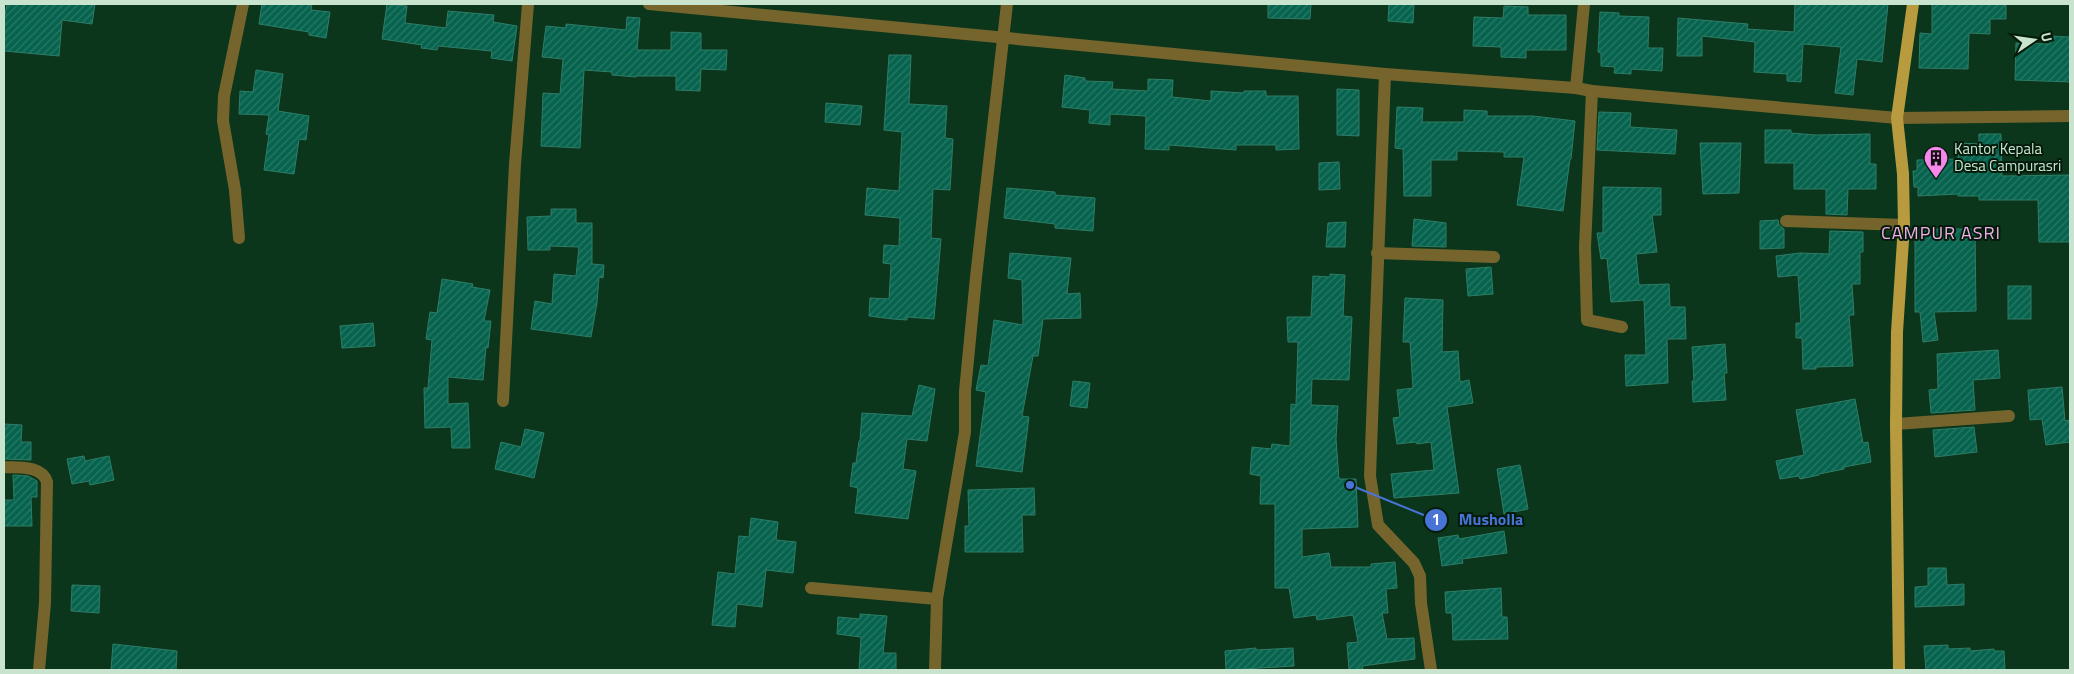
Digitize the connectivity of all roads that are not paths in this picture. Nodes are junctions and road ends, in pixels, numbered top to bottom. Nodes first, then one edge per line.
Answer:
1 (243, 4) edge
2 (528, 4) edge
3 (648, 4) edge
4 (1007, 4) edge
5 (1584, 4) edge
6 (1913, 4) edge
7 (1002, 38) junction
8 (1385, 74) junction
9 (1576, 88) junction
10 (1592, 91) junction
11 (2070, 116) edge
12 (1897, 118) junction
13 (1786, 221) dead end
14 (1904, 225) junction
15 (239, 238) dead end
16 (1377, 253) junction
17 (1494, 257) dead end
18 (1622, 327) dead end
19 (504, 401) dead end
20 (2009, 416) dead end
21 (1896, 424) junction
22 (4, 467) edge
23 (811, 588) dead end
24 (937, 599) junction
25 (39, 670) edge
26 (935, 670) edge
27 (1431, 670) edge
28 (1899, 670) edge

1 - 15 street
2 - 19 street
3 - 7 street
4 - 7 street
5 - 9 street
6 - 12 main road
7 - 8 street
7 - 24 street
8 - 9 street
8 - 16 street
9 - 10 street
10 - 12 street
10 - 18 street
11 - 12 street
12 - 14 main road
13 - 14 street
14 - 21 main road
16 - 17 street
16 - 27 street
20 - 21 street
21 - 28 main road
22 - 25 street
23 - 24 street
24 - 26 street

